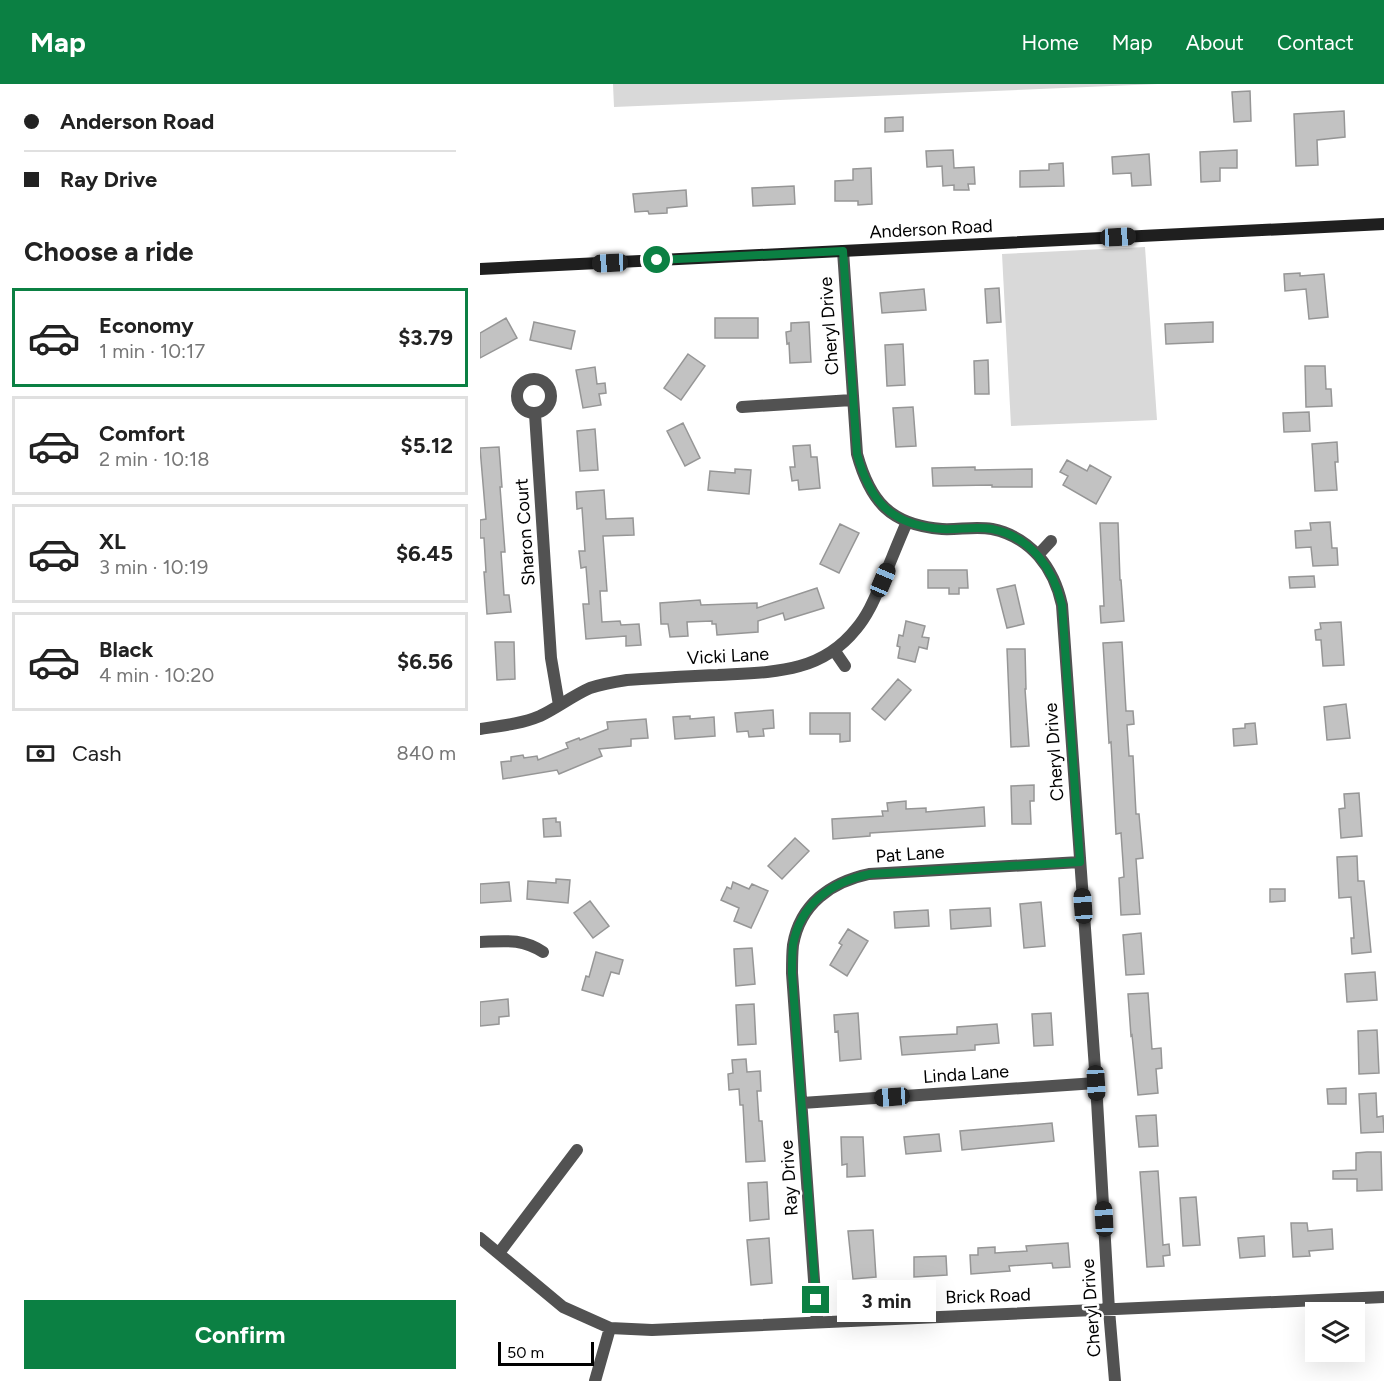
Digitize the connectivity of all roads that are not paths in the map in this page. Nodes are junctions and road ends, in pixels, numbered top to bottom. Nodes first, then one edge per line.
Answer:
1 (1384, 224) edge
2 (843, 251) junction
3 (480, 269) edge
4 (852, 400) junction
5 (742, 407) dead end
6 (535, 414) junction
7 (907, 522) junction
8 (1051, 541) dead end
9 (1038, 555) junction
10 (834, 650) junction
11 (845, 666) dead end
12 (560, 705) junction
13 (480, 729) edge
14 (1080, 862) junction
15 (480, 942) edge
16 (543, 952) dead end
17 (796, 1033) joint
18 (1096, 1083) junction
19 (802, 1103) junction
20 (577, 1150) dead end
21 (480, 1238) edge
22 (499, 1253) junction
23 (1384, 1296) edge
24 (1109, 1310) junction
25 (817, 1322) junction
26 (610, 1328) junction
27 (595, 1381) edge
28 (1115, 1381) edge

1 - 2 street, Anderson Road
2 - 3 street, Anderson Road
2 - 4 street, Cheryl Drive
4 - 5 street
4 - 7 street, Cheryl Drive
6 - 6 street
6 - 12 street, Sharon Court
7 - 9 street, Cheryl Drive
7 - 10 street, Vicki Lane
8 - 9 street
9 - 14 street, Cheryl Drive
10 - 11 street
10 - 12 street, Vicki Lane
12 - 13 street, Vicki Lane
14 - 17 street, Pat Lane
14 - 18 street, Cheryl Drive
15 - 16 street
17 - 19 street, Ray Drive
18 - 19 street, Linda Lane
18 - 24 street, Cheryl Drive
19 - 25 street, Ray Drive
20 - 22 street
21 - 22 street, Brick Road
22 - 26 street, Brick Road
23 - 24 street, Brick Road
24 - 25 street, Brick Road
24 - 28 street, Cheryl Drive
25 - 26 street, Brick Road
26 - 27 street

